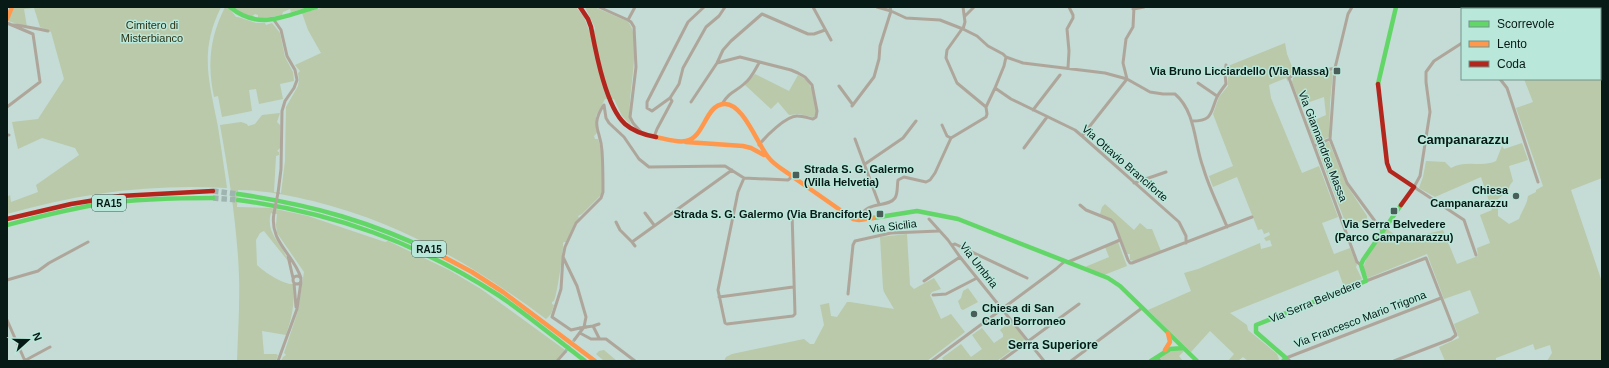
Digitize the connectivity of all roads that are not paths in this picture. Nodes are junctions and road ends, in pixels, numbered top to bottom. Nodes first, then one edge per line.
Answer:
1 (12, 7) edge
2 (230, 7) edge
3 (316, 7) edge
4 (580, 7) edge
5 (599, 7) edge
6 (635, 7) edge
7 (704, 7) edge
8 (725, 7) edge
9 (813, 7) edge
10 (877, 7) edge
11 (890, 7) edge
12 (962, 7) edge
13 (974, 7) edge
14 (1069, 7) edge
15 (1144, 7) edge
16 (1352, 7) edge
17 (1396, 7) edge
18 (1134, 8) edge
19 (891, 11) junction
20 (965, 16) junction
21 (7, 19) edge
22 (274, 20) junction
23 (628, 20) junction
24 (7, 22) edge
25 (12, 25) junction
26 (963, 29) junction
27 (825, 30) junction
28 (48, 31) dead end
29 (831, 40) dead end
30 (1461, 44) edge
31 (1006, 57) junction
32 (717, 63) junction
33 (759, 63) junction
34 (1226, 65) dead end
35 (1068, 68) junction
36 (1335, 68) junction
37 (1060, 75) dead end
38 (1127, 79) junction
39 (1501, 80) edge
40 (1198, 84) dead end
41 (839, 86) dead end
42 (994, 88) junction
43 (1217, 96) junction
44 (670, 98) junction
45 (691, 102) dead end
46 (722, 104) junction
47 (7, 107) edge
48 (986, 107) junction
49 (1034, 110) junction
50 (1047, 117) junction
51 (916, 122) dead end
52 (1192, 122) junction
53 (942, 125) dead end
54 (643, 134) junction
55 (694, 136) junction
56 (1082, 136) junction
57 (654, 137) junction
58 (951, 138) junction
59 (855, 139) dead end
60 (1330, 139) junction
61 (680, 140) junction
62 (704, 143) junction
63 (759, 145) junction
64 (1314, 146) junction
65 (751, 148) junction
66 (1024, 148) dead end
67 (770, 160) junction
68 (865, 164) junction
69 (732, 170) junction
70 (1166, 172) dead end
71 (793, 176) junction
72 (744, 178) junction
73 (1538, 182) dead end
74 (1134, 183) junction
75 (1414, 187) junction
76 (213, 191) tunnel mouth
77 (238, 194) tunnel mouth
78 (213, 198) tunnel mouth
79 (238, 200) tunnel mouth
80 (879, 204) junction
81 (1080, 205) dead end
82 (645, 212) dead end
83 (792, 212) dead end
84 (1252, 217) dead end
85 (7, 219) edge
86 (859, 220) junction
87 (929, 220) dead end
88 (616, 222) dead end
89 (7, 225) edge
90 (654, 225) junction
91 (1227, 227) junction
92 (939, 231) junction
93 (1383, 232) junction
94 (1120, 240) junction
95 (88, 242) dead end
96 (632, 242) junction
97 (1186, 243) junction
98 (952, 245) junction
99 (635, 246) dead end
100 (286, 251) junction
101 (1476, 256) dead end
102 (563, 257) junction
103 (960, 257) junction
104 (1067, 261) junction
105 (1361, 265) junction
106 (294, 278) junction
107 (301, 278) junction
108 (977, 278) junction
109 (1027, 278) dead end
110 (7, 280) edge
111 (924, 281) dead end
112 (1366, 281) junction
113 (301, 282) junction
114 (294, 283) junction
115 (793, 287) junction
116 (848, 294) dead end
117 (934, 296) dead end
118 (718, 297) junction
119 (1441, 298) junction
120 (1079, 304) dead end
121 (1002, 308) junction
122 (1142, 308) junction
123 (295, 315) junction
124 (7, 320) edge
125 (599, 324) dead end
126 (593, 326) junction
127 (580, 333) junction
128 (1168, 333) junction
129 (599, 338) junction
130 (575, 339) tunnel mouth
131 (1028, 341) junction
132 (1176, 341) junction
133 (50, 347) dead end
134 (1170, 347) junction
135 (1183, 348) junction
136 (565, 352) tunnel mouth
137 (1159, 359) edge
138 (1286, 360) edge
139 (24, 361) edge
140 (278, 361) edge
141 (557, 361) edge
142 (585, 361) edge
143 (595, 361) edge
144 (635, 361) edge
145 (932, 361) edge
146 (1001, 361) edge
147 (1044, 361) edge
148 (1071, 361) edge
149 (1152, 361) edge
150 (1197, 361) edge
151 (1394, 361) edge

1 - 21 main road
2 - 22 main road
3 - 22 main road
4 - 54 main road
5 - 23 street
6 - 23 street
7 - 44 street
8 - 44 street
9 - 27 street
10 - 19 street
11 - 19 street
12 - 20 street
13 - 20 street
14 - 35 street
15 - 18 street
16 - 36 street
17 - 75 main road
18 - 38 street
19 - 26 street
19 - 41 street
20 - 26 street
22 - 100 street, bridge
23 - 54 street
24 - 25 street
25 - 28 street
25 - 47 street
26 - 31 street
26 - 48 street
27 - 29 street
27 - 32 street
30 - 75 street, Via Serra Belvedere
31 - 35 street
31 - 42 street
32 - 33 street
32 - 45 street
33 - 46 street
33 - 63 street
34 - 43 street
35 - 38 street
36 - 60 street
36 - 64 street, Via Giannandrea Massa
37 - 49 street
38 - 52 street
38 - 56 street
39 - 73 street
40 - 43 street
42 - 48 street
42 - 49 street, Via Ottavio Branciforte
43 - 52 street
44 - 57 street
46 - 55 main road
46 - 63 main road
48 - 58 street
49 - 50 street, Via Ottavio Branciforte
50 - 56 street, Via Ottavio Branciforte
50 - 66 street
51 - 68 street
52 - 91 street
53 - 58 street
54 - 57 main road
55 - 61 main road
55 - 62 main road
56 - 74 street, Via Ottavio Branciforte
57 - 61 main road
58 - 80 street
59 - 68 street
60 - 64 street
60 - 93 street
61 - 62 main road
62 - 65 main road
63 - 65 main road
63 - 67 main road
64 - 105 street, Via Giannandrea Massa
65 - 67 main road
67 - 71 main road
68 - 80 street
69 - 72 street
69 - 90 street
69 - 102 street
70 - 74 street
71 - 72 street
71 - 86 main road
72 - 118 street
74 - 97 street, Via Ottavio Branciforte
75 - 93 main road, Via Serra Belvedere
75 - 101 street
76 - 85 main road, RA15
77 - 143 main road, RA15
78 - 89 main road, RA15
79 - 142 main road, RA15
80 - 86 street
81 - 94 street
82 - 90 street
83 - 115 street
84 - 91 street
86 - 104 main road
87 - 92 street, Via Umbria
88 - 96 street
90 - 96 street
91 - 97 street
92 - 98 street, Via Umbria
92 - 116 street, Via Sicilia
93 - 105 main road, Via Serra Belvedere
94 - 97 street
94 - 104 street
95 - 110 street
96 - 99 street
98 - 103 street, Via Umbria
98 - 109 street
100 - 106 street
100 - 107 street
102 - 126 street, bridge
102 - 127 street
103 - 108 street, Via Umbria
103 - 111 street
104 - 121 street
104 - 122 main road
105 - 112 main road, Via Serra Belvedere
106 - 107 street
106 - 114 street
107 - 113 street
108 - 117 street
108 - 121 street, Via Umbria
112 - 119 street
112 - 138 main road, Via Serra Belvedere
113 - 114 street
113 - 123 street
114 - 123 street
115 - 118 street
115 - 118 street
119 - 138 street, Via Francesco Mario Trigona
119 - 151 street
120 - 131 street
121 - 131 street, Via Umbria
121 - 145 street
122 - 128 main road
122 - 148 street
123 - 140 street
124 - 139 street
125 - 126 street
126 - 129 street
127 - 129 street
127 - 130 street
128 - 132 main road
128 - 134 main road
129 - 144 street
131 - 146 street
131 - 147 street, Via Umbria
132 - 134 main road
132 - 135 main road
133 - 139 street
134 - 135 main road
134 - 137 main road
135 - 150 main road
136 - 141 street
137 - 149 main road

